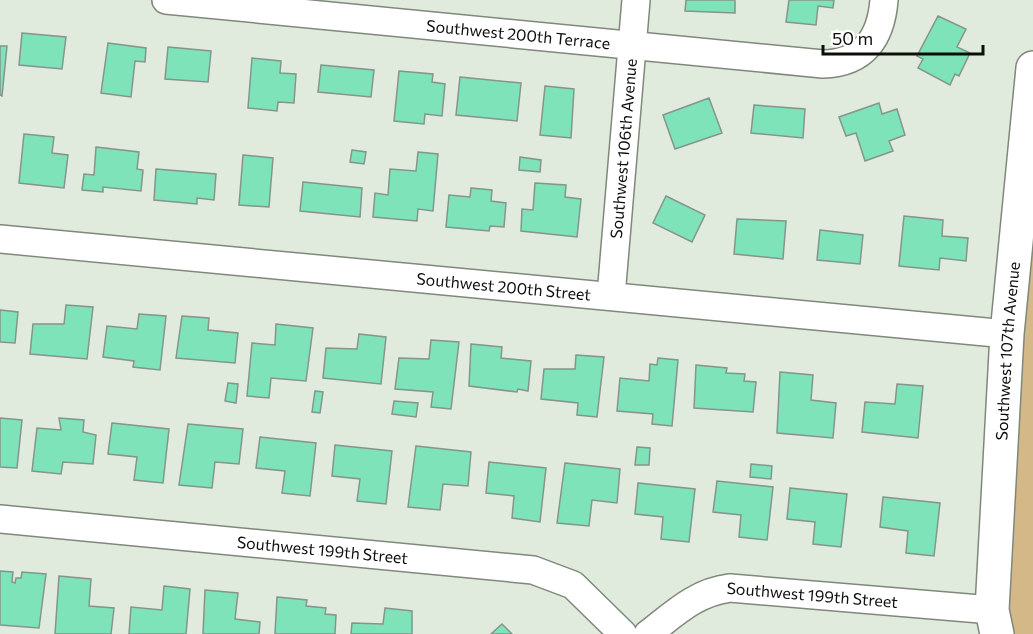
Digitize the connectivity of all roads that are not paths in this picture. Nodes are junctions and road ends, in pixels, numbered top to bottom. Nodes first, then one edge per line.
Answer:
1 (166, 0) edge
2 (636, 0) edge
3 (884, 0) edge
4 (632, 45) junction
5 (1033, 68) edge
6 (0, 239) edge
7 (611, 296) junction
8 (1007, 334) junction
9 (0, 519) edge
10 (995, 622) edge
11 (623, 634) edge
12 (648, 634) edge

1 - 4 street, Southwest 200th Terrace
2 - 4 street, Southwest 106th Avenue
3 - 4 street, Southwest 200th Terrace
4 - 7 street, Southwest 106th Avenue
5 - 8 main road, Southwest 107th Avenue
6 - 7 street, Southwest 200th Street
7 - 8 street, Southwest 200th Street
8 - 10 main road, Southwest 107th Avenue
9 - 11 street, Southwest 199th Street
10 - 12 street, Southwest 199th Street

